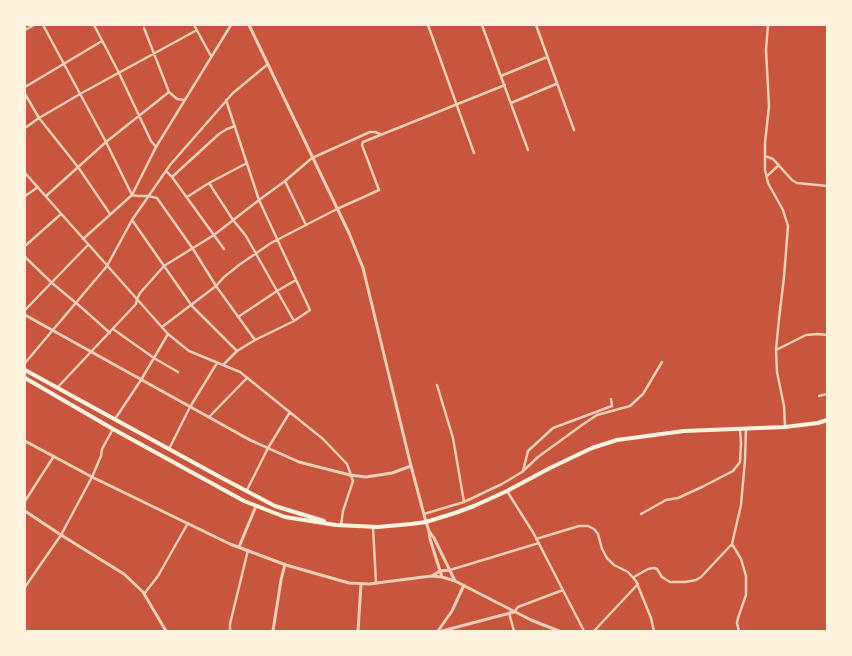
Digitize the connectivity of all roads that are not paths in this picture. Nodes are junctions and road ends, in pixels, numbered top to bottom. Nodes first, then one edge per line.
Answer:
1 (34, 25) edge
2 (43, 25) edge
3 (94, 25) edge
4 (194, 25) edge
5 (231, 25) edge
6 (249, 25) edge
7 (428, 25) edge
8 (482, 25) edge
9 (536, 25) edge
10 (768, 25) edge
11 (144, 28) dead end
12 (25, 30) edge
13 (197, 30) junction
14 (102, 41) junction
15 (154, 53) junction
16 (211, 56) junction
17 (548, 57) junction
18 (64, 64) junction
19 (268, 64) junction
20 (119, 73) junction
21 (501, 76) junction
22 (556, 84) junction
23 (505, 85) junction
24 (25, 87) edge
25 (169, 92) junction
26 (25, 94) edge
27 (80, 94) junction
28 (185, 100) junction
29 (226, 100) junction
30 (511, 102) junction
31 (456, 104) junction
32 (138, 115) junction
33 (39, 118) junction
34 (234, 126) junction
35 (25, 128) edge
36 (574, 130) dead end
37 (380, 134) junction
38 (106, 142) junction
39 (156, 147) junction
40 (528, 150) dead end
41 (474, 153) dead end
42 (765, 156) junction
43 (312, 158) junction
44 (247, 163) junction
45 (779, 165) junction
46 (78, 167) junction
47 (166, 171) junction
48 (25, 173) edge
49 (766, 176) junction
50 (172, 177) junction
51 (286, 181) junction
52 (209, 183) junction
53 (827, 186) edge
54 (38, 187) junction
55 (132, 195) junction
56 (25, 196) edge
57 (46, 196) junction
58 (148, 196) junction
59 (188, 197) junction
60 (259, 200) junction
61 (337, 209) junction
62 (61, 214) junction
63 (110, 214) junction
64 (132, 220) junction
65 (233, 220) junction
66 (306, 226) junction
67 (214, 235) junction
68 (83, 239) junction
69 (277, 240) junction
70 (88, 245) junction
71 (25, 246) edge
72 (192, 249) junction
73 (224, 249) dead end
74 (256, 253) junction
75 (25, 257) edge
76 (107, 266) junction
77 (164, 266) junction
78 (296, 280) junction
79 (52, 283) junction
80 (216, 286) junction
81 (276, 291) junction
82 (137, 299) junction
83 (76, 303) junction
84 (192, 306) junction
85 (25, 310) edge
86 (25, 315) edge
87 (238, 317) junction
88 (294, 321) junction
89 (162, 327) junction
90 (113, 329) junction
91 (54, 330) junction
92 (110, 333) junction
93 (168, 334) junction
94 (827, 335) edge
95 (255, 340) junction
96 (776, 350) junction
97 (237, 351) junction
98 (92, 352) junction
99 (154, 358) junction
100 (217, 362) junction
101 (662, 362) dead end
102 (25, 364) edge
103 (222, 365) junction
104 (25, 370) edge
105 (178, 372) dead end
106 (25, 378) edge
107 (247, 378) junction
108 (141, 380) junction
109 (437, 385) dead end
110 (57, 388) junction
111 (827, 394) edge
112 (819, 396) dead end
113 (611, 399) dead end
114 (190, 407) junction
115 (290, 412) junction
116 (209, 417) junction
117 (115, 419) junction
118 (827, 420) edge
119 (786, 427) junction
120 (113, 428) junction
121 (740, 428) junction
122 (746, 428) junction
123 (25, 441) edge
124 (268, 448) junction
125 (169, 449) junction
126 (54, 456) junction
127 (411, 466) junction
128 (522, 472) junction
129 (350, 475) junction
130 (92, 477) junction
131 (247, 490) junction
132 (507, 491) junction
133 (25, 501) edge
134 (464, 502) junction
135 (256, 506) junction
136 (25, 511) edge
137 (424, 514) junction
138 (641, 514) dead end
139 (426, 522) junction
140 (188, 523) junction
141 (338, 525) junction
142 (373, 526) junction
143 (429, 531) junction
144 (61, 535) junction
145 (536, 539) junction
146 (539, 543) junction
147 (732, 544) junction
148 (239, 547) junction
149 (248, 550) junction
150 (285, 564) junction
151 (450, 570) junction
152 (440, 571) junction
153 (431, 576) junction
154 (442, 576) junction
155 (634, 577) junction
156 (455, 581) junction
157 (376, 583) junction
158 (361, 584) junction
159 (638, 584) junction
160 (464, 585) junction
161 (25, 586) edge
162 (563, 590) junction
163 (144, 594) junction
164 (515, 611) junction
165 (509, 613) junction
166 (166, 631) edge
167 (230, 631) edge
168 (273, 631) edge
169 (358, 631) edge
170 (438, 631) edge
171 (442, 631) edge
172 (514, 631) edge
173 (560, 631) edge
174 (584, 631) edge
175 (594, 631) edge
176 (654, 631) edge
177 (739, 631) edge

1 - 12 street
2 - 18 street
3 - 14 street
4 - 13 street
5 - 16 street
6 - 19 street
7 - 31 street
8 - 21 street
9 - 17 street
10 - 42 street
11 - 15 street
13 - 15 street
13 - 16 street
14 - 18 street
14 - 20 street
15 - 20 street
15 - 25 street
16 - 28 street
17 - 21 street
17 - 22 street
18 - 24 street
18 - 27 street
19 - 29 street
19 - 43 street
20 - 27 street
20 - 32 street
21 - 23 street
22 - 30 street
22 - 36 street
23 - 30 street
23 - 31 street
25 - 28 street
25 - 32 street
26 - 33 street
27 - 33 street
27 - 38 street
28 - 39 street
29 - 34 street
29 - 47 street
30 - 40 street
31 - 37 street
31 - 41 street
32 - 38 street
32 - 39 street
33 - 35 street
33 - 46 street
34 - 44 street
34 - 50 street
37 - 43 street
37 - 61 street
38 - 46 street
38 - 55 street
39 - 55 street
42 - 45 street
42 - 49 street
43 - 51 street
43 - 61 street
44 - 52 street
44 - 60 street
45 - 49 street
45 - 53 street
46 - 57 street
46 - 63 street
47 - 50 street
47 - 58 street
48 - 54 street
49 - 96 street
50 - 59 street
51 - 60 street
51 - 66 street
52 - 59 street
52 - 65 street
54 - 56 street
54 - 57 street
55 - 58 street
55 - 63 street
57 - 62 street
58 - 64 street
58 - 72 street
59 - 67 street
60 - 65 street
60 - 69 street
61 - 66 street
61 - 127 street
62 - 68 street
62 - 71 street
63 - 68 street
64 - 76 street
64 - 77 street
65 - 67 street
65 - 74 street
66 - 69 street
67 - 72 street
67 - 73 street
68 - 70 street
69 - 74 street
69 - 78 street
70 - 76 street
70 - 79 street
72 - 77 street
72 - 80 street
74 - 80 street
74 - 81 street
75 - 79 street
76 - 82 street
76 - 83 street
77 - 82 street
77 - 84 street
78 - 81 street
78 - 88 street
79 - 83 street
79 - 85 street
80 - 84 street
80 - 87 street
81 - 87 street
81 - 88 street
82 - 89 street
82 - 90 street
83 - 91 street
83 - 92 street
84 - 89 street
84 - 97 street
86 - 91 street
87 - 95 street
88 - 95 street
89 - 93 street
90 - 92 street
90 - 99 street
91 - 98 street
91 - 102 street
92 - 98 street
93 - 99 street
93 - 100 street
94 - 96 street
95 - 97 street
96 - 119 street
97 - 103 street
98 - 108 street
98 - 110 street
99 - 105 street
99 - 108 street
100 - 103 street
100 - 114 street
101 - 128 street
103 - 107 street
104 - 110 highway
106 - 120 highway
107 - 115 street
107 - 116 street
108 - 114 street
108 - 117 street
109 - 134 street
110 - 117 highway
111 - 112 street
113 - 128 street
114 - 116 street
114 - 125 street
115 - 124 street
115 - 129 street
116 - 124 street
117 - 125 highway
118 - 119 highway
119 - 122 highway
120 - 130 street
120 - 135 highway
121 - 122 highway
121 - 132 highway
121 - 138 street
122 - 147 street
123 - 126 street
124 - 129 street
124 - 131 street
125 - 131 highway
126 - 130 street
126 - 133 street
127 - 129 street
127 - 137 street
128 - 134 street
129 - 141 street
130 - 140 street
130 - 144 street
131 - 141 highway
132 - 139 highway
132 - 145 street
134 - 137 street
135 - 141 highway
135 - 148 street
136 - 144 street
137 - 139 street
139 - 142 highway
139 - 143 street
140 - 148 street
140 - 163 street
141 - 142 highway
142 - 157 street
143 - 151 street
143 - 152 street
144 - 161 street
144 - 163 street
145 - 146 street
145 - 155 street
146 - 151 street
146 - 162 street
147 - 155 street
147 - 177 street
148 - 149 street
149 - 150 street
149 - 167 street
150 - 158 street
150 - 168 street
151 - 152 street
151 - 156 street
152 - 153 street
152 - 154 street
153 - 154 street
153 - 157 street
154 - 156 street
155 - 159 street
156 - 160 street
157 - 158 street
158 - 169 street
159 - 175 street
159 - 176 street
160 - 164 street
160 - 170 street
162 - 164 street
162 - 174 street
163 - 166 street
164 - 165 street
164 - 173 street
165 - 171 street
165 - 172 street

